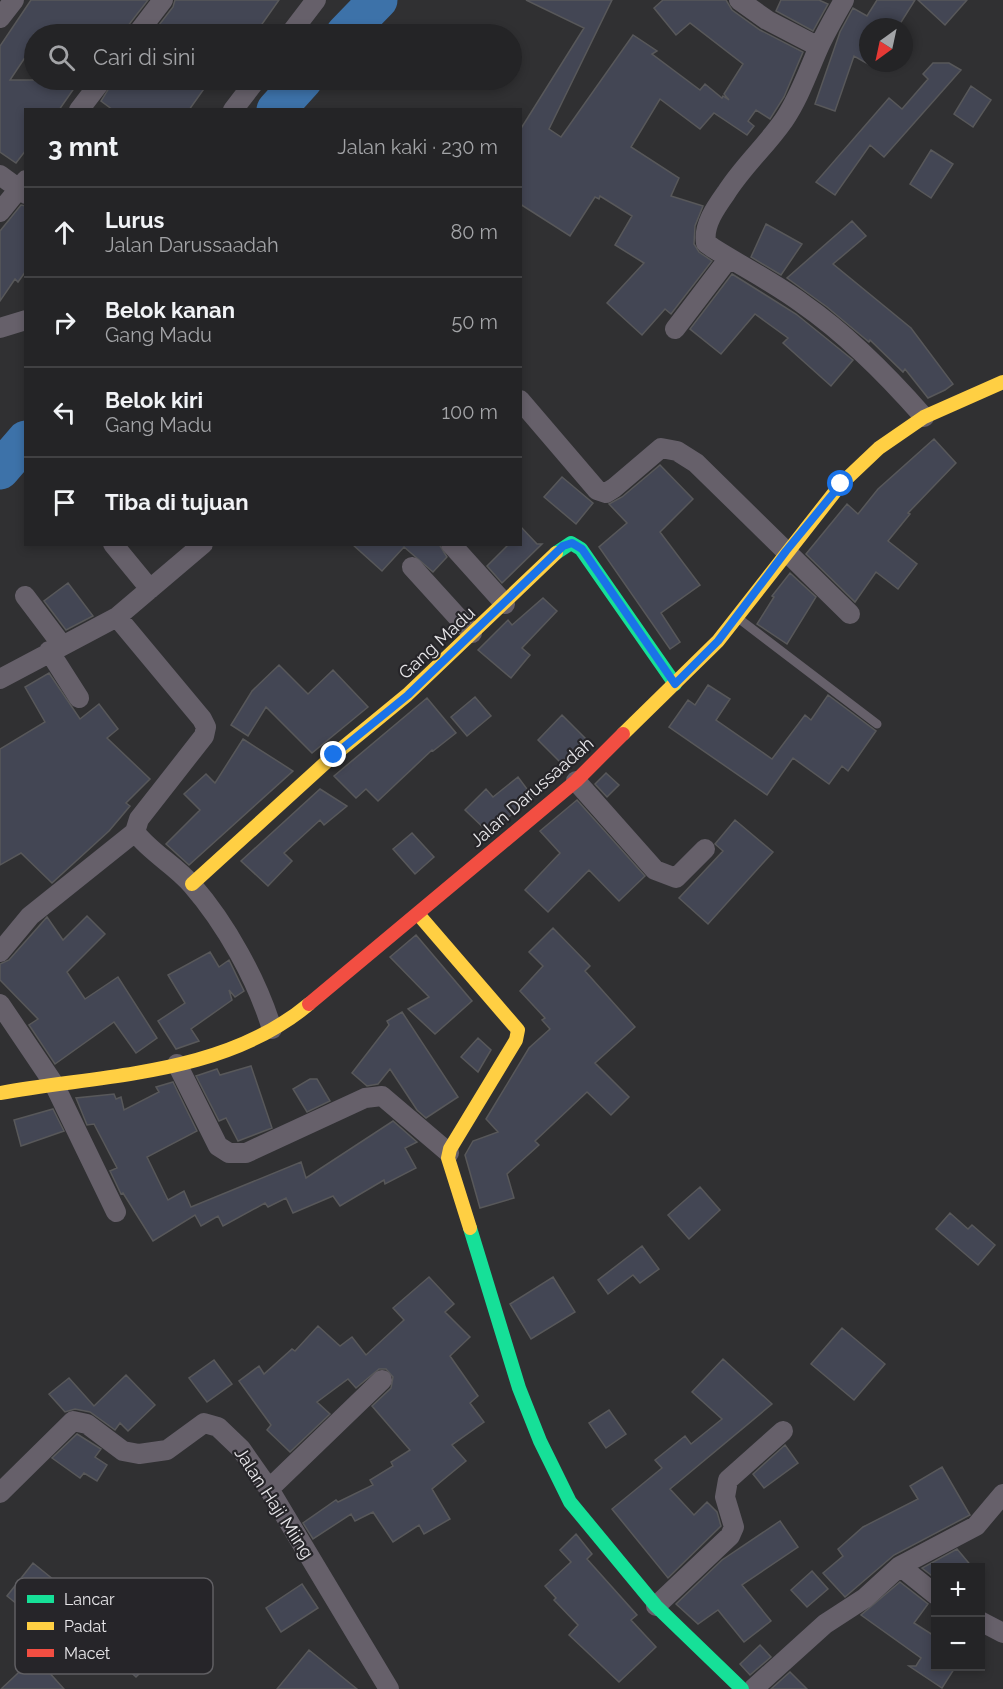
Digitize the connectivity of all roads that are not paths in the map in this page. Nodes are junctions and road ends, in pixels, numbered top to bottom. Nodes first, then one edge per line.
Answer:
1 (14, 0) edge
2 (163, 0) edge
3 (316, 0) edge
4 (739, 0) edge
5 (844, 0) edge
6 (0, 18) edge
7 (145, 24) edge
8 (298, 24) edge
9 (819, 47) junction
10 (94, 90) edge
11 (248, 90) edge
12 (81, 108) edge
13 (235, 108) edge
14 (0, 175) edge
15 (23, 188) edge
16 (0, 212) edge
17 (729, 258) junction
18 (24, 321) edge
19 (0, 328) edge
20 (675, 329) dead end
21 (1003, 382) edge
22 (522, 402) edge
23 (924, 417) junction
24 (115, 546) edge
25 (202, 546) edge
26 (453, 546) edge
27 (786, 551) junction
28 (412, 567) dead end
29 (150, 589) junction
30 (25, 596) dead end
31 (505, 604) junction
32 (850, 615) dead end
33 (736, 616) junction
34 (117, 617) junction
35 (472, 633) junction
36 (56, 648) junction
37 (0, 680) edge
38 (675, 684) junction
39 (79, 698) dead end
40 (877, 724) dead end
41 (576, 781) junction
42 (135, 832) junction
43 (705, 849) dead end
44 (192, 884) junction
45 (418, 914) junction
46 (0, 952) edge
47 (0, 1004) edge
48 (272, 1029) junction
49 (177, 1064) junction
50 (54, 1083) junction
51 (0, 1093) edge
52 (449, 1153) junction
53 (116, 1212) dead end
54 (382, 1380) dead end
55 (783, 1431) dead end
56 (269, 1489) junction
57 (0, 1493) edge
58 (1003, 1494) edge
59 (900, 1566) junction
60 (931, 1591) edge
61 (656, 1606) junction
62 (985, 1623) edge
63 (1003, 1633) edge
64 (389, 1689) edge
65 (742, 1689) edge
66 (753, 1689) edge

1 - 6 street
2 - 7 street
3 - 8 street
4 - 9 street
5 - 9 street
9 - 17 street
10 - 12 street
11 - 13 street
14 - 15 street
15 - 16 street
17 - 20 street
17 - 23 street
18 - 19 street
21 - 23 street, Jalan Darussaadah
22 - 27 street
23 - 27 street, Jalan Darussaadah
24 - 29 street
25 - 29 street
26 - 31 street
27 - 32 street
27 - 33 street, Jalan Darussaadah
28 - 35 street
29 - 34 street
30 - 36 street
31 - 35 street, Gang Madu
31 - 38 street, Gang Madu
33 - 38 street, Jalan Darussaadah
33 - 40 lane
34 - 36 street
34 - 42 street
35 - 44 street, Gang Madu
36 - 37 street
36 - 39 street
38 - 41 street, Jalan Darussaadah
41 - 43 street
41 - 45 street, Jalan Darussaadah
42 - 44 street
42 - 46 street
44 - 48 street
45 - 48 street, Jalan Darussaadah
45 - 52 street
47 - 50 street
48 - 49 street, Jalan Darussaadah
49 - 50 street, Jalan Darussaadah
49 - 52 street
50 - 51 street, Jalan Darussaadah
50 - 53 street
52 - 61 street
54 - 56 street
55 - 61 street
56 - 57 street, Jalan Haji Miing
56 - 64 street, Jalan Haji Miing
58 - 59 street
59 - 60 street
59 - 66 street
61 - 65 street
62 - 63 street

